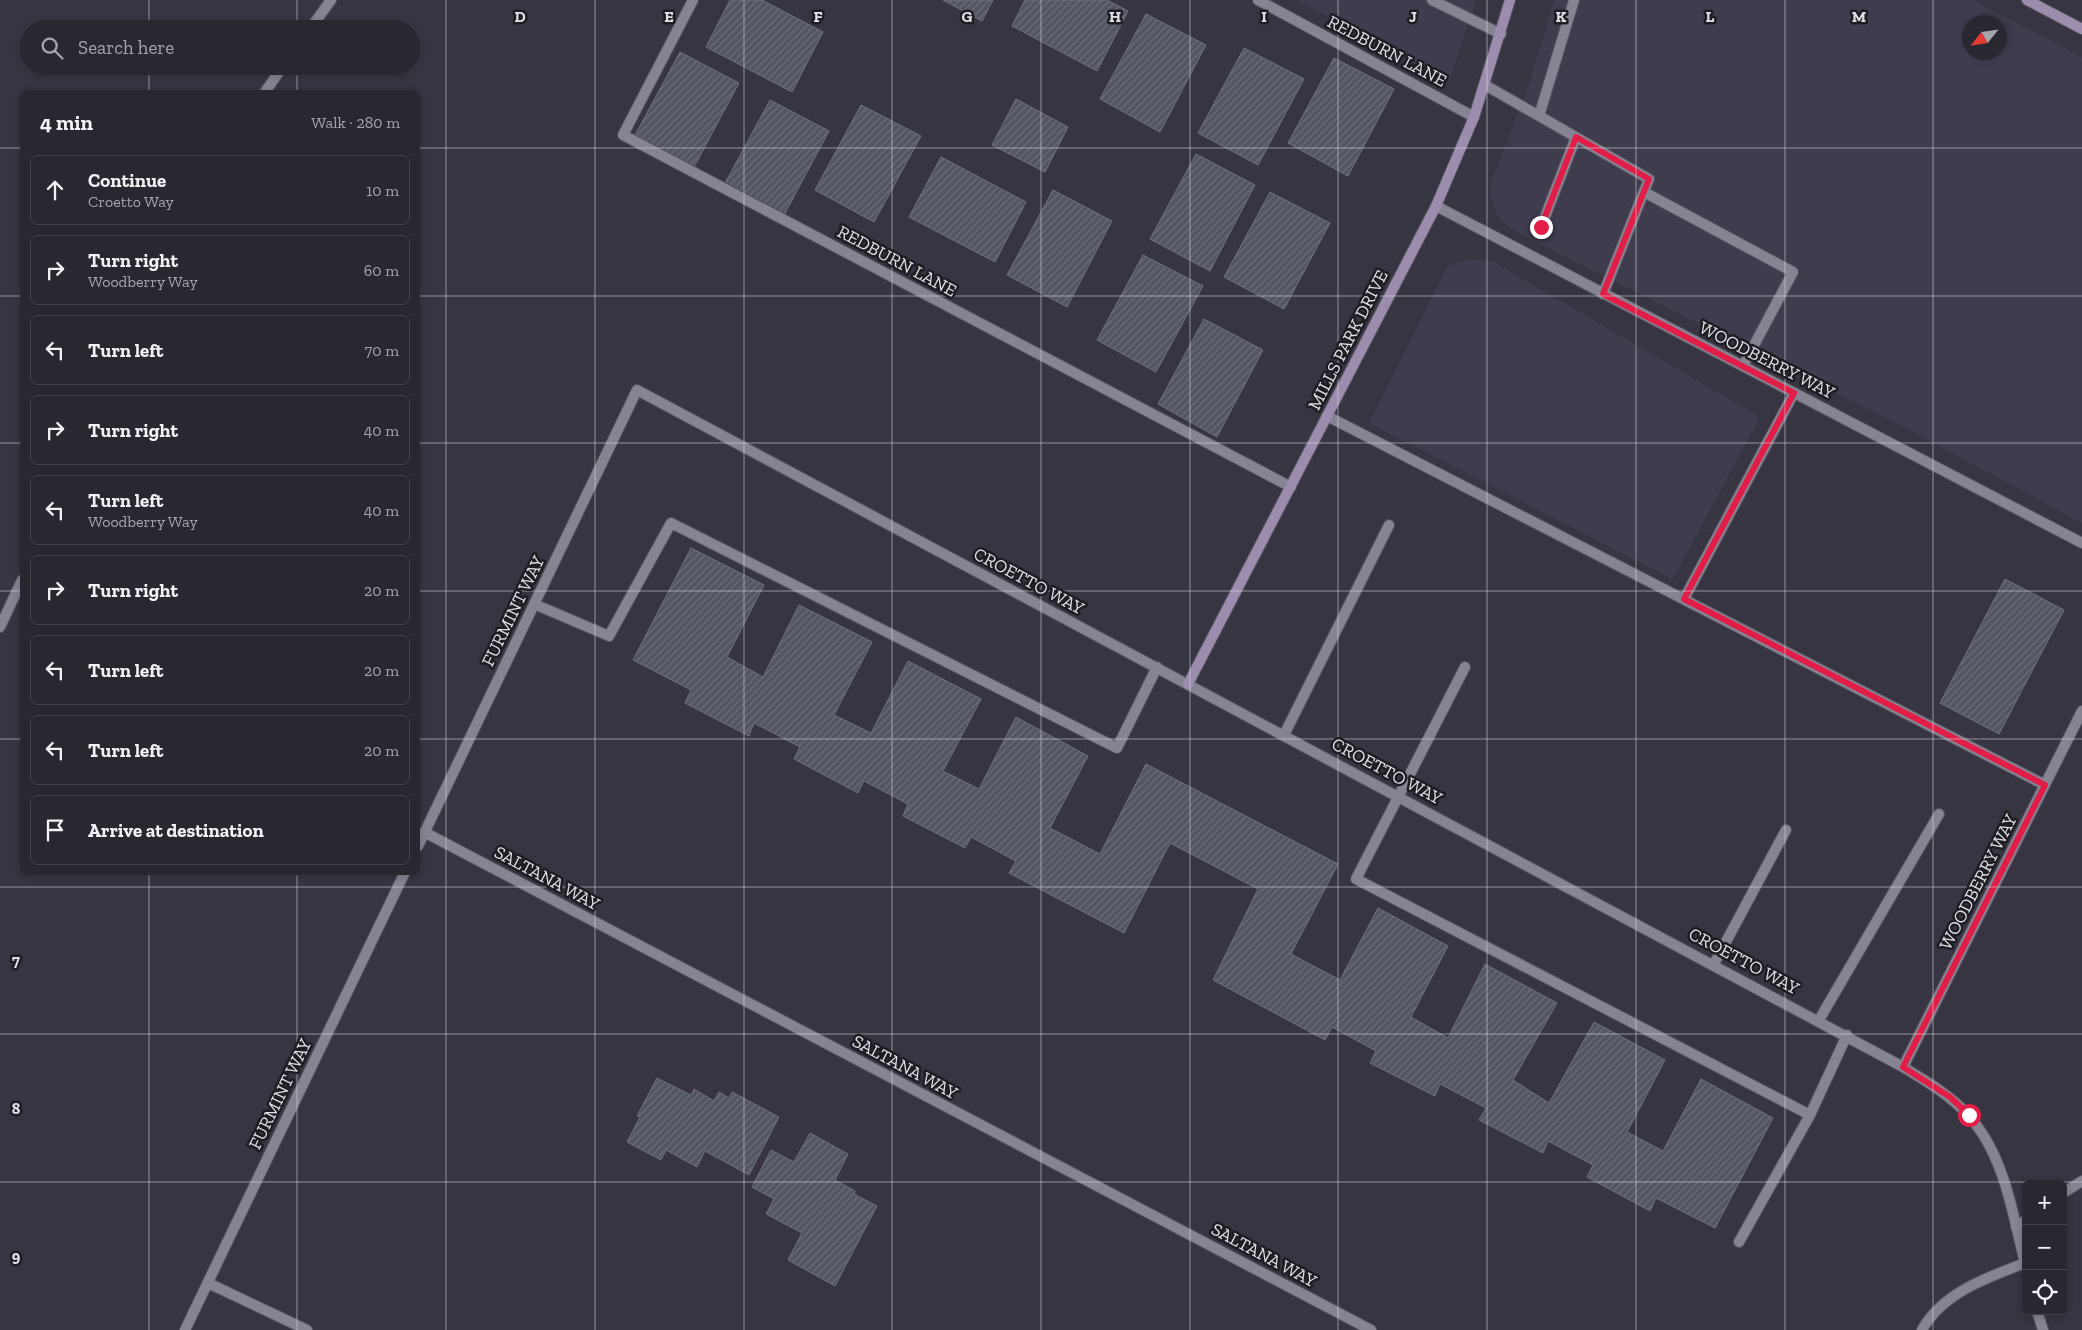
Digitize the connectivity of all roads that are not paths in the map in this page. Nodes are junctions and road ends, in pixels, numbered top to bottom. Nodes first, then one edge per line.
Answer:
1 (331, 0) edge
2 (693, 0) edge
3 (1258, 0) edge
4 (1432, 0) edge
5 (1510, 0) edge
6 (1574, 0) edge
7 (2027, 0) edge
8 (317, 20) edge
9 (2082, 29) edge
10 (1501, 34) junction
11 (277, 75) edge
12 (1484, 85) junction
13 (266, 90) edge
14 (1539, 116) junction
15 (1474, 117) junction
16 (1576, 137) junction
17 (1644, 192) junction
18 (1436, 206) junction
19 (1541, 227) dead end
20 (1603, 294) junction
21 (1743, 366) junction
22 (637, 390) joint
23 (1794, 393) junction
24 (1327, 416) junction
25 (1292, 487) junction
26 (1389, 524) dead end
27 (2082, 544) edge
28 (20, 584) edge
29 (1684, 599) junction
30 (534, 604) junction
31 (0, 627) edge
32 (1465, 666) dead end
33 (1157, 668) junction
34 (1188, 684) junction
35 (2082, 711) edge
36 (1284, 735) junction
37 (2045, 785) junction
38 (1398, 796) junction
39 (1939, 814) dead end
40 (1786, 830) dead end
41 (424, 832) junction
42 (420, 841) edge
43 (404, 875) edge
44 (1714, 964) junction
45 (1819, 1020) junction
46 (1847, 1035) junction
47 (1903, 1067) junction
48 (1810, 1115) junction
49 (2082, 1181) edge
50 (2067, 1190) edge
51 (2022, 1223) edge
52 (2016, 1227) junction
53 (1739, 1242) dead end
54 (2022, 1252) edge
55 (2022, 1266) edge
56 (208, 1283) junction
57 (2038, 1315) edge
58 (185, 1330) edge
59 (307, 1330) edge
60 (1371, 1330) edge
61 (1922, 1330) edge
62 (2043, 1330) edge

1 - 8 street
2 - 25 street, REDBURN LANE
3 - 15 street, REDBURN LANE
4 - 10 street
5 - 10 street, MILLS PARK DRIVE
6 - 14 street
7 - 9 street
10 - 12 street, MILLS PARK DRIVE
11 - 13 street
12 - 14 street
12 - 15 street, MILLS PARK DRIVE
14 - 16 street
15 - 18 street, MILLS PARK DRIVE
16 - 17 street
16 - 19 street
17 - 20 street
17 - 21 street
18 - 20 street, WOODBERRY WAY
18 - 24 street, MILLS PARK DRIVE
20 - 21 street, WOODBERRY WAY
21 - 23 street, WOODBERRY WAY
22 - 30 street, FURMINT WAY
22 - 33 street, CROETTO WAY
23 - 27 street, WOODBERRY WAY
23 - 29 street
24 - 25 street, MILLS PARK DRIVE
24 - 29 street
25 - 34 street, MILLS PARK DRIVE
26 - 36 street
28 - 31 street
29 - 37 street
30 - 33 street
30 - 41 street, FURMINT WAY
32 - 38 street
33 - 34 street, CROETTO WAY
34 - 36 street, CROETTO WAY
35 - 37 street, WOODBERRY WAY
36 - 38 street, CROETTO WAY
37 - 47 street, WOODBERRY WAY
38 - 44 street, CROETTO WAY
38 - 48 street
39 - 45 street
40 - 44 street
41 - 42 street, FURMINT WAY
41 - 60 street, SALTANA WAY
43 - 56 street, FURMINT WAY
44 - 45 street, CROETTO WAY
45 - 46 street, CROETTO WAY
46 - 47 street, CROETTO WAY
46 - 48 street
47 - 52 street, CROETTO WAY
48 - 53 street
49 - 50 street
51 - 52 street
52 - 54 street, CROETTO WAY
55 - 61 street
56 - 58 street, FURMINT WAY
56 - 59 street
57 - 62 street

